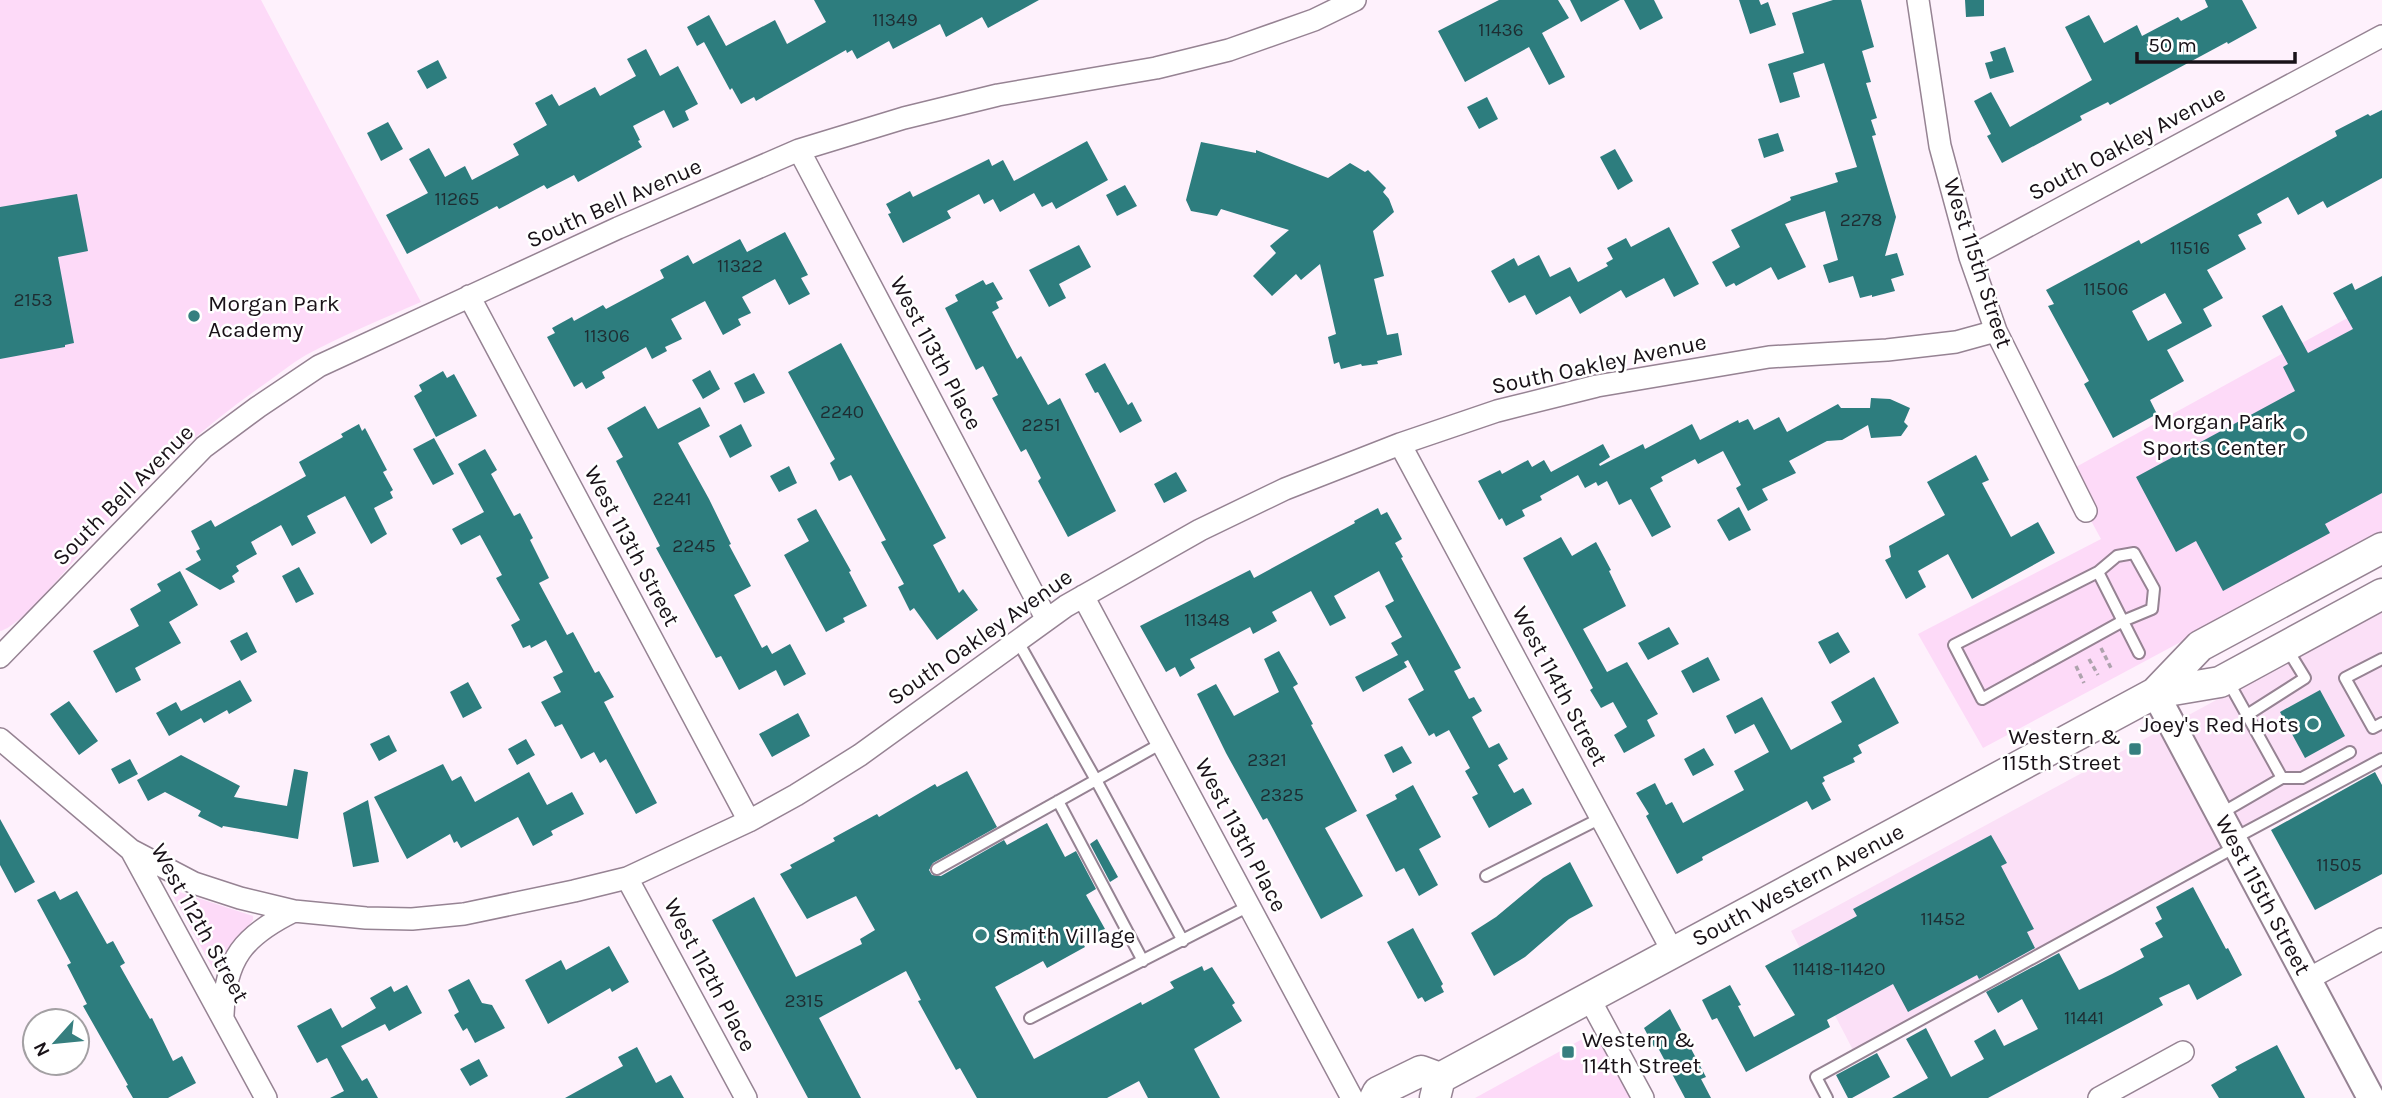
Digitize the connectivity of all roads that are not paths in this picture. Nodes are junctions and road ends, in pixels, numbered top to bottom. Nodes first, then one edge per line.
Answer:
1 (1355, 0) edge
2 (1918, 0) edge
3 (2382, 36) edge
4 (799, 150) junction
5 (1970, 257) junction
6 (469, 296) junction
7 (1996, 331) junction
8 (1400, 444) junction
9 (2086, 511) dead end
10 (2382, 548) edge
11 (2098, 572) junction
12 (2382, 594) edge
13 (1083, 596) junction
14 (1046, 618) junction
15 (2123, 621) junction
16 (1017, 640) junction
17 (2286, 646) junction
18 (2139, 653) dead end
19 (0, 657) edge
20 (2382, 659) edge
21 (2227, 679) junction
22 (2155, 692) junction
23 (2247, 715) junction
24 (2382, 723) edge
25 (0, 739) edge
26 (1162, 743) junction
27 (2350, 752) dead end
28 (2379, 760) edge
29 (2382, 772) edge
30 (2282, 778) junction
31 (1096, 780) junction
32 (1058, 801) junction
33 (2220, 814) junction
34 (1601, 818) junction
35 (749, 821) junction
36 (2235, 843) junction
37 (131, 850) junction
38 (937, 869) dead end
39 (1486, 876) dead end
40 (627, 878) junction
41 (1249, 906) junction
42 (294, 911) junction
43 (2382, 939) edge
44 (1183, 941) junction
45 (1673, 952) junction
46 (1143, 961) junction
47 (2308, 979) junction
48 (1590, 998) junction
49 (223, 1017) junction
50 (1030, 1018) dead end
51 (2183, 1052) dead end
52 (1437, 1088) edge
53 (266, 1098) edge
54 (746, 1098) edge
55 (1352, 1098) edge
56 (1375, 1098) edge
57 (1643, 1098) edge
58 (1827, 1098) edge
59 (2099, 1098) edge
60 (2371, 1098) edge

1 - 4 street, South Bell Avenue
2 - 5 street, West 115th Street
3 - 5 street, South Oakley Avenue
4 - 6 street, South Bell Avenue
4 - 14 street, West 113th Place
5 - 7 street, West 115th Street
6 - 19 street, South Bell Avenue
6 - 35 street, West 113th Street
7 - 8 street, South Oakley Avenue
7 - 9 street, West 115th Street
8 - 13 street, South Oakley Avenue
8 - 34 street, West 114th Street
10 - 22 main road, South Western Avenue
11 - 15 lane
11 - 15 lane
11 - 15 lane
12 - 17 main road, South Western Avenue
13 - 14 street, South Oakley Avenue
13 - 26 street, West 113th Place
14 - 16 street, South Oakley Avenue
15 - 18 lane
16 - 31 lane
16 - 35 street, South Oakley Avenue
17 - 21 main road, South Western Avenue
17 - 23 lane
20 - 24 lane
21 - 22 main road, South Western Avenue
21 - 23 lane
22 - 33 street, West 115th Street
22 - 45 main road, South Western Avenue
23 - 30 lane
25 - 37 street, West 112th Street
26 - 31 lane
26 - 41 street, West 113th Place
27 - 30 lane
28 - 29 lane
28 - 36 lane
30 - 33 lane
31 - 32 lane
31 - 44 lane
32 - 38 lane
32 - 46 lane
33 - 36 street, West 115th Street
34 - 39 lane
34 - 45 street, West 114th Street
35 - 40 street, South Oakley Avenue
36 - 47 street, West 115th Street
36 - 58 lane
37 - 42 street, South Oakley Avenue
37 - 49 street, West 112th Street
40 - 42 street, South Oakley Avenue
40 - 54 street, West 112th Place
41 - 44 lane
41 - 55 street, West 113th Place
42 - 49 street
43 - 47 street
44 - 46 lane
45 - 48 main road, South Western Avenue
46 - 50 lane
47 - 60 street, West 115th Street
48 - 52 main road, South Western Avenue
48 - 57 street
49 - 53 street, West 112th Street
51 - 59 street
52 - 56 main road, South Western Avenue

